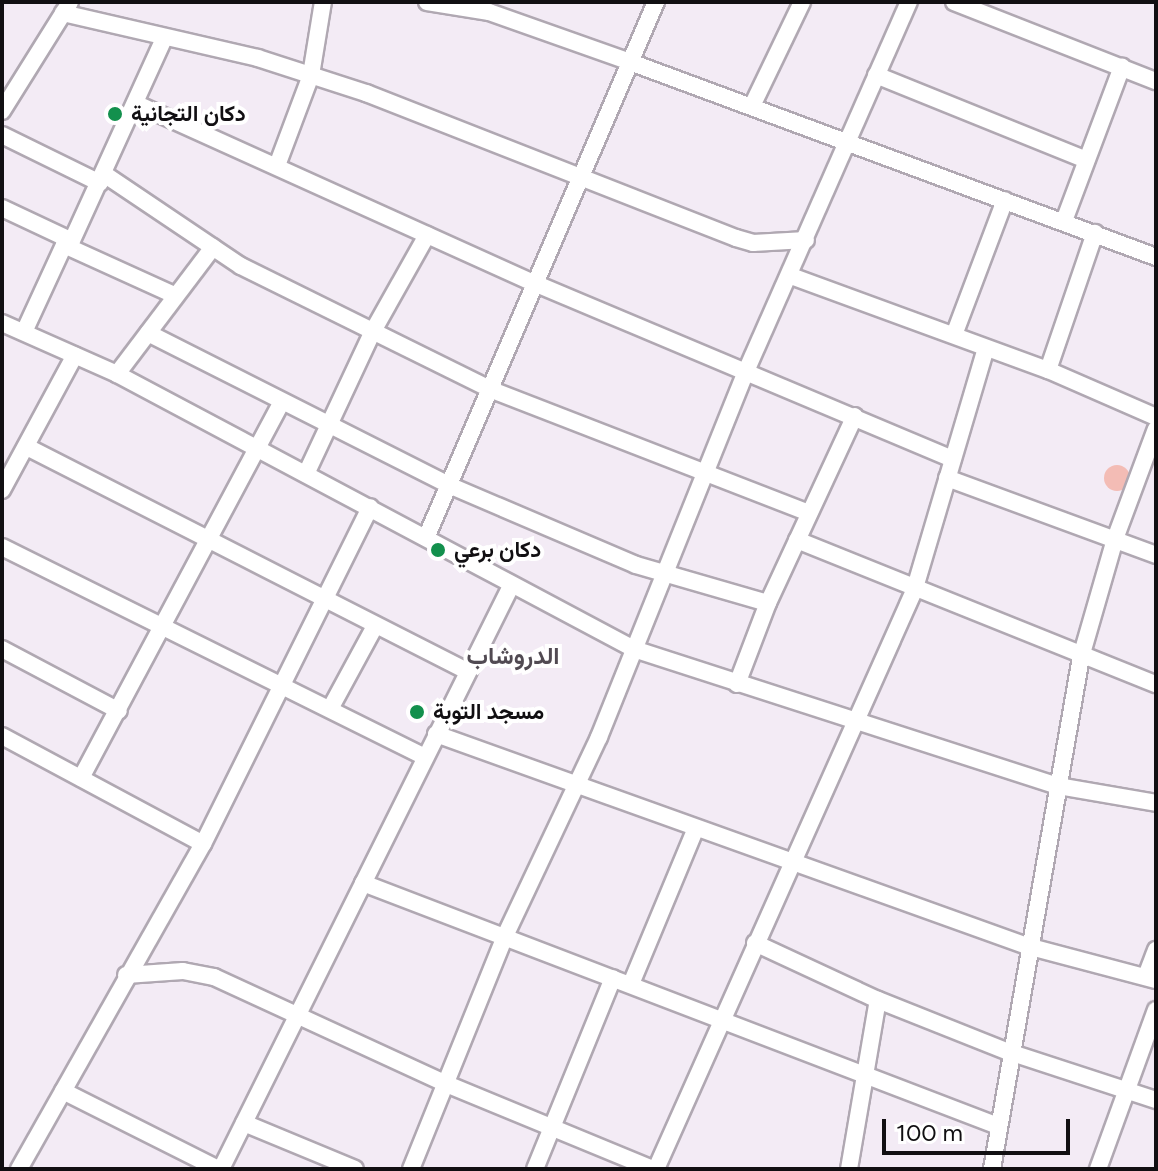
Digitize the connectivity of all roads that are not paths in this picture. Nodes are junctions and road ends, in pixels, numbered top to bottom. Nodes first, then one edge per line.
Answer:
1 (323, 2) edge
2 (427, 2) edge
3 (656, 2) edge
4 (802, 2) edge
5 (909, 2) edge
6 (954, 2) edge
7 (490, 7) edge
8 (66, 8) edge
9 (163, 41) junction
10 (630, 62) junction
11 (1122, 67) junction
12 (311, 75) junction
13 (876, 75) junction
14 (1156, 81) edge
15 (137, 104) junction
16 (752, 106) junction
17 (2, 111) edge
18 (2, 135) edge
19 (849, 139) junction
20 (1086, 160) junction
21 (278, 163) junction
22 (580, 177) junction
23 (102, 178) junction
24 (1005, 200) junction
25 (2, 208) edge
26 (1064, 221) junction
27 (1095, 233) junction
28 (427, 235) junction
29 (806, 240) junction
30 (71, 244) junction
31 (213, 247) junction
32 (1156, 257) edge
33 (791, 276) junction
34 (534, 283) junction
35 (174, 295) junction
36 (2, 323) edge
37 (373, 331) junction
38 (24, 332) junction
39 (148, 333) junction
40 (954, 335) junction
41 (986, 348) junction
42 (75, 355) junction
43 (747, 369) junction
44 (1048, 370) junction
45 (117, 374) junction
46 (492, 390) junction
47 (281, 403) junction
48 (855, 416) junction
49 (1156, 417) edge
50 (327, 427) junction
51 (1156, 429) edge
52 (27, 447) junction
53 (253, 448) junction
54 (953, 459) junction
55 (306, 474) junction
56 (705, 477) junction
57 (947, 478) junction
58 (451, 486) junction
59 (2, 490) edge
60 (370, 507) junction
61 (809, 513) junction
62 (426, 538) junction
63 (1115, 539) junction
64 (797, 540) junction
65 (205, 541) junction
66 (2, 547) edge
67 (1156, 555) edge
68 (664, 576) junction
69 (511, 586) junction
70 (914, 591) junction
71 (324, 601) junction
72 (768, 603) junction
73 (375, 626) junction
74 (163, 628) junction
75 (2, 649) edge
76 (634, 649) junction
77 (1081, 657) junction
78 (468, 672) junction
79 (737, 684) junction
80 (1156, 684) edge
81 (282, 685) junction
82 (330, 709) junction
83 (119, 711) junction
84 (856, 723) junction
85 (436, 734) junction
86 (2, 736) edge
87 (425, 757) junction
88 (81, 778) junction
89 (579, 784) junction
90 (1058, 786) junction
91 (1156, 803) edge
92 (696, 828) junction
93 (203, 844) junction
94 (789, 864) junction
95 (363, 883) junction
96 (505, 936) junction
97 (755, 943) junction
98 (1027, 946) junction
99 (1156, 950) edge
100 (126, 975) junction
101 (613, 978) junction
102 (1151, 978) edge
103 (631, 984) junction
104 (878, 1000) junction
105 (1156, 1010) edge
106 (295, 1016) junction
107 (723, 1021) junction
108 (1009, 1052) junction
109 (862, 1076) junction
110 (444, 1083) junction
111 (1124, 1090) junction
112 (63, 1091) junction
113 (1156, 1100) edge
114 (244, 1123) junction
115 (551, 1126) junction
116 (998, 1126) junction
117 (19, 1169) edge
118 (220, 1169) edge
119 (355, 1169) edge
120 (411, 1169) edge
121 (535, 1169) edge
122 (654, 1169) edge
123 (849, 1169) edge
124 (992, 1169) edge
125 (1098, 1169) edge

1 - 12 street
2 - 7 street
3 - 10 street
4 - 16 street
5 - 13 street
6 - 11 street
7 - 10 street
8 - 9 street
8 - 17 street
9 - 12 street
9 - 15 street
10 - 16 street
10 - 22 street
11 - 14 street
11 - 20 street
12 - 21 street
12 - 22 street
13 - 19 street
13 - 20 street
15 - 21 street
15 - 23 street
16 - 19 street
18 - 23 street
19 - 24 street
19 - 29 street
20 - 26 street
21 - 28 street
22 - 29 street
22 - 34 street
23 - 30 street
23 - 31 street
24 - 26 street
24 - 40 street
25 - 30 street
26 - 27 street
27 - 32 street
27 - 44 street
28 - 34 street
28 - 37 street
29 - 33 street
30 - 35 street
30 - 38 street
31 - 35 street
31 - 37 street
33 - 40 street
33 - 43 street
34 - 43 street
34 - 46 street
35 - 39 street
36 - 38 street
37 - 46 street
37 - 50 street
38 - 42 street
39 - 45 street
39 - 47 street
40 - 41 street
41 - 44 street
41 - 54 street
42 - 45 street
42 - 52 street
43 - 48 street
43 - 56 street
44 - 49 street
45 - 53 street
46 - 56 street
46 - 58 street
47 - 50 street
47 - 53 street
48 - 54 street
48 - 61 street
50 - 55 street
50 - 58 street
51 - 63 street
52 - 59 street
52 - 65 street
53 - 55 street
53 - 65 street
54 - 57 street
55 - 60 street
56 - 61 street
56 - 68 street
57 - 63 street
57 - 70 street
58 - 62 street
58 - 68 street
60 - 62 street
60 - 71 street
61 - 64 street
62 - 69 street
63 - 67 street
63 - 77 street
64 - 70 street
64 - 72 street
65 - 71 street
65 - 74 street
66 - 74 street
68 - 72 street
68 - 76 street
69 - 76 street
69 - 78 street
70 - 77 street
70 - 84 street
71 - 73 street
71 - 81 street
72 - 79 street
73 - 78 street
73 - 82 street
74 - 81 street
74 - 83 street
75 - 83 street
76 - 79 street
76 - 89 street
77 - 80 street
77 - 90 street
78 - 85 street
79 - 84 street
81 - 82 street
81 - 93 street
82 - 87 street
83 - 88 street
84 - 90 street
84 - 94 street
85 - 87 street
85 - 89 street
86 - 88 street
87 - 95 street
88 - 93 street
89 - 92 street
89 - 96 street
90 - 91 street
90 - 98 street
92 - 94 street
92 - 103 street
93 - 100 street
94 - 97 street
94 - 98 street
95 - 96 street
95 - 106 street
96 - 101 street
96 - 110 street
97 - 104 street
97 - 107 street
98 - 102 street
98 - 108 street
99 - 102 street
100 - 106 street
100 - 112 street
101 - 103 street
101 - 115 street
103 - 107 street
104 - 108 street
104 - 109 street
105 - 111 street
106 - 110 street
106 - 114 street
107 - 109 street
107 - 122 street
108 - 111 street
108 - 116 street
109 - 116 street
109 - 123 street
110 - 115 street
110 - 120 street
111 - 113 street
111 - 125 street
112 - 117 street
112 - 118 street
114 - 118 street
114 - 119 street
115 - 121 street
115 - 122 street
116 - 124 street

